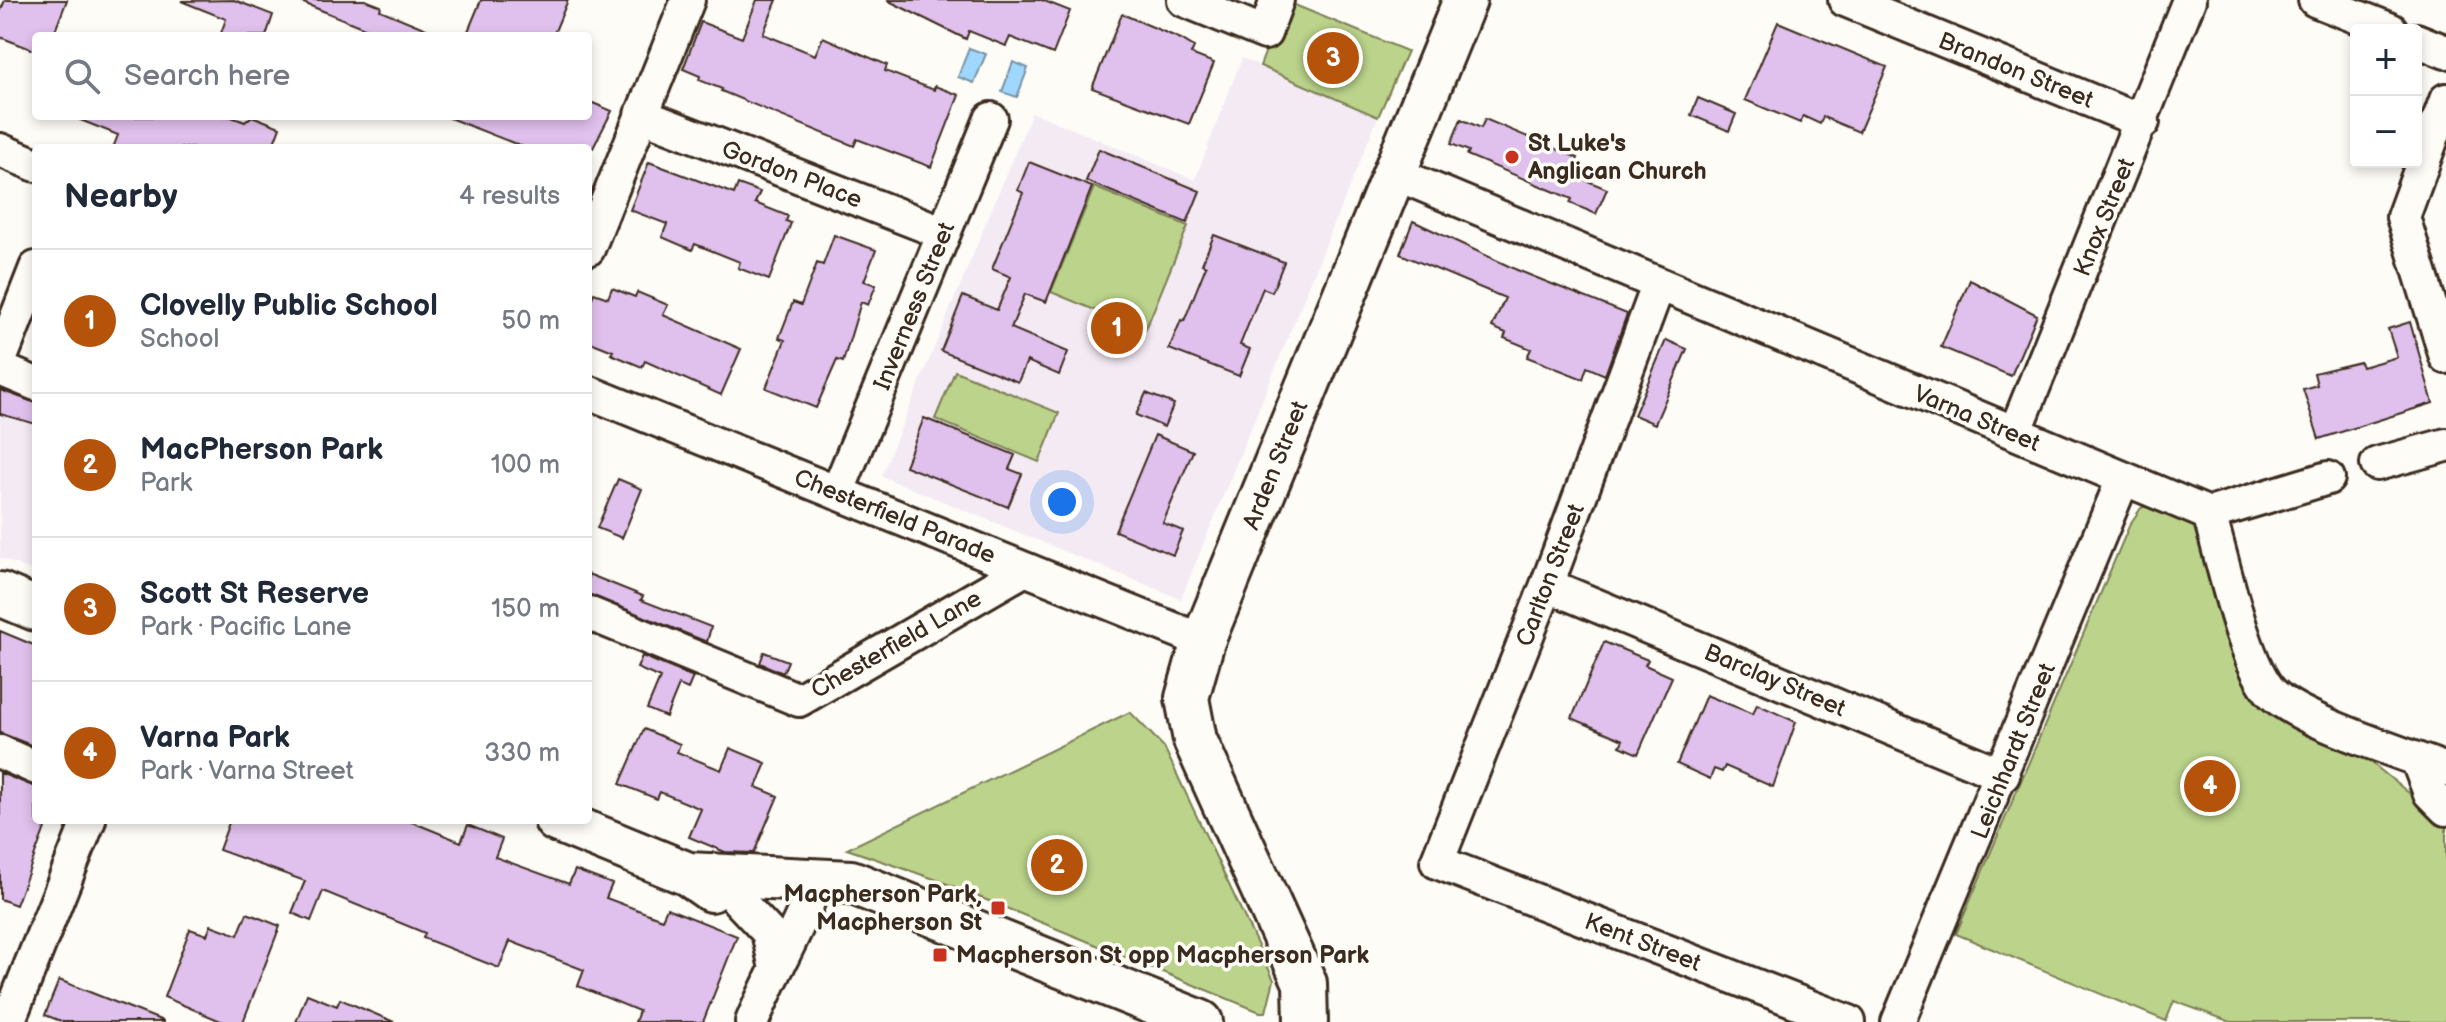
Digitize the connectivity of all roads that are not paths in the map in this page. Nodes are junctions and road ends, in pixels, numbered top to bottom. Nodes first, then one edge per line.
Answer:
1 (688, 0) edge
2 (1184, 0) edge
3 (1277, 0) edge
4 (1465, 0) edge
5 (1845, 0) edge
6 (2189, 0) edge
7 (2315, 0) edge
8 (2376, 24) edge
9 (2422, 42) edge
10 (2446, 52) edge
11 (2446, 100) edge
12 (641, 115) junction
13 (991, 119) dead end
14 (2143, 122) junction
15 (0, 150) edge
16 (32, 163) edge
17 (1394, 173) junction
18 (944, 233) junction
19 (592, 239) edge
20 (32, 278) edge
21 (1658, 286) junction
22 (2446, 357) edge
23 (0, 360) edge
24 (0, 369) edge
25 (32, 382) edge
26 (592, 394) edge
27 (2015, 433) junction
28 (2446, 445) edge
29 (2377, 464) dead end
30 (2328, 478) dead end
31 (2123, 479) junction
32 (837, 493) junction
33 (2209, 514) junction
34 (1025, 569) junction
35 (1547, 585) junction
36 (0, 594) edge
37 (32, 607) edge
38 (592, 615) edge
39 (1203, 641) junction
40 (0, 752) edge
41 (2432, 764) edge
42 (32, 766) edge
43 (2003, 775) junction
44 (2446, 809) edge
45 (87, 824) edge
46 (566, 824) edge
47 (1437, 862) joint
48 (688, 874) junction
49 (807, 890) junction
50 (737, 899) junction
51 (775, 964) junction
52 (12, 973) edge
53 (8, 1022) edge
54 (752, 1022) edge
55 (1201, 1022) edge
56 (1306, 1022) edge
57 (1849, 1022) edge
58 (1898, 1022) edge

1 - 12 street
2 - 3 street
4 - 17 main road, Arden Street
5 - 14 street, Brandon Street
6 - 14 street, Knox Street
7 - 8 street
9 - 10 street
11 - 22 street
12 - 18 street, Gordon Place
12 - 19 street
13 - 18 street, Inverness Street
14 - 27 street, Knox Street
15 - 16 street
17 - 21 street, Varna Street
17 - 39 main road, Arden Street
18 - 32 street, Inverness Street
20 - 23 street
21 - 27 street, Varna Street
21 - 35 street, Carlton Street
24 - 25 street
26 - 32 street, Chesterfield Parade
27 - 31 street, Varna Street
28 - 29 street
30 - 33 street
31 - 33 street, Varna Street
31 - 43 street, Leichhardt Street
32 - 34 street, Chesterfield Parade
33 - 41 street
34 - 38 street, Chesterfield Lane
34 - 39 street, Chesterfield Parade
35 - 43 street, Barclay Street
35 - 47 street, Carlton Street
36 - 37 main road
39 - 56 main road, Arden Street
40 - 42 street
41 - 44 street
43 - 58 street, Leichhardt Street
45 - 52 street
46 - 48 main road
47 - 57 street, Kent Street
48 - 49 main road
48 - 50 main road
49 - 50 main road
49 - 51 street
49 - 55 main road
50 - 51 street
51 - 54 street
52 - 53 street

